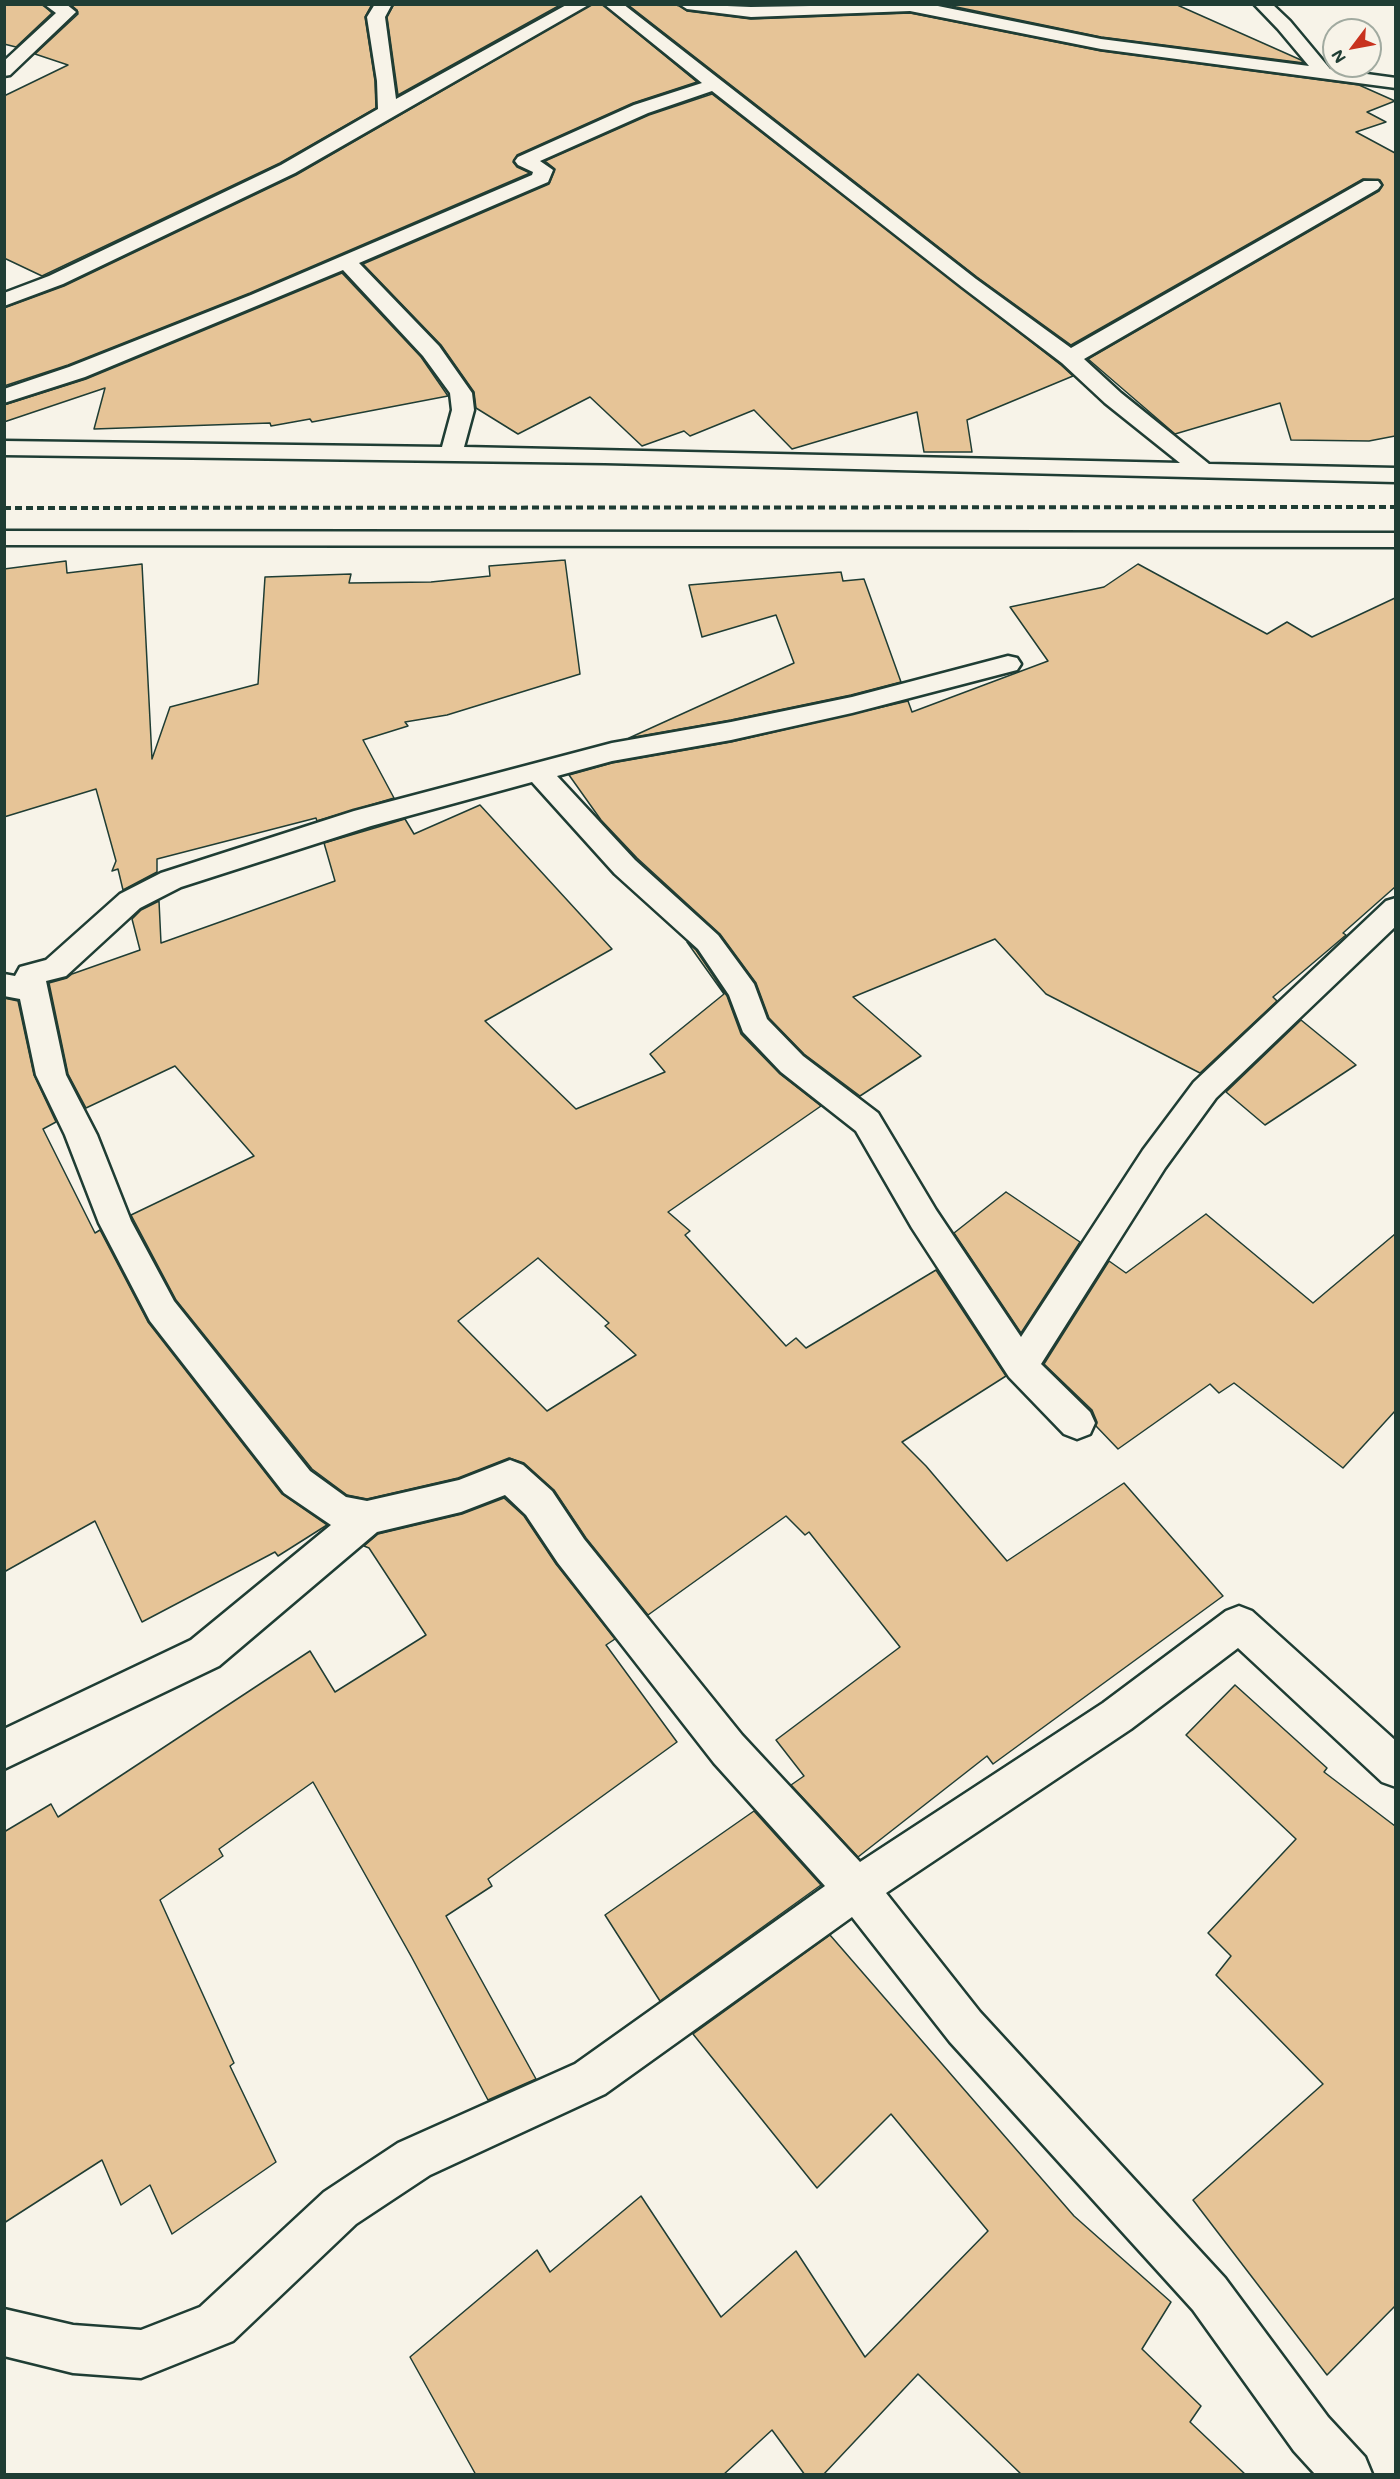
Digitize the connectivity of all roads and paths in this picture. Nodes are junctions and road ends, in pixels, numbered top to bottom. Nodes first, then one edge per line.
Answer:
1 (52, 4) edge
2 (384, 4) edge
3 (582, 4) edge
4 (612, 4) edge
5 (687, 4) edge
6 (1262, 4) edge
7 (744, 8) edge
8 (1020, 13) dead end
9 (1034, 29) junction
10 (4, 42) edge
11 (27, 50) junction
12 (4, 71) edge
13 (1322, 72) edge
14 (1322, 74) edge
15 (1356, 78) edge
16 (1395, 83) edge
17 (713, 86) junction
18 (387, 111) junction
19 (1371, 185) dead end
20 (347, 262) junction
21 (4, 300) edge
22 (1071, 358) junction
23 (4, 396) edge
24 (4, 448) edge
25 (451, 454) junction
26 (1205, 472) junction
27 (1395, 475) edge
28 (4, 538) edge
29 (1395, 540) edge
30 (1008, 663) dead end
31 (538, 772) junction
32 (1395, 908) edge
33 (19, 988) edge
34 (1021, 1366) junction
35 (1077, 1423) dead end
36 (368, 1518) junction
37 (4, 1750) edge
38 (1395, 1768) edge
39 (856, 1889) junction
40 (4, 2332) edge
41 (1348, 2475) edge

1 - 11 street
2 - 18 street
3 - 18 street
4 - 17 street
5 - 7 street
6 - 13 street
7 - 9 street
8 - 9 street
9 - 14 street
10 - 11 street
11 - 12 street
15 - 16 street
17 - 20 street
17 - 22 street
18 - 21 street
19 - 22 street
20 - 23 street
20 - 25 street
22 - 26 street
24 - 25 street
25 - 26 street
26 - 27 street
28 - 29 street
30 - 31 street
31 - 33 street
31 - 34 street
32 - 34 street
33 - 36 street
34 - 35 street
36 - 37 street
36 - 39 street
38 - 39 street
39 - 40 street
39 - 41 street

